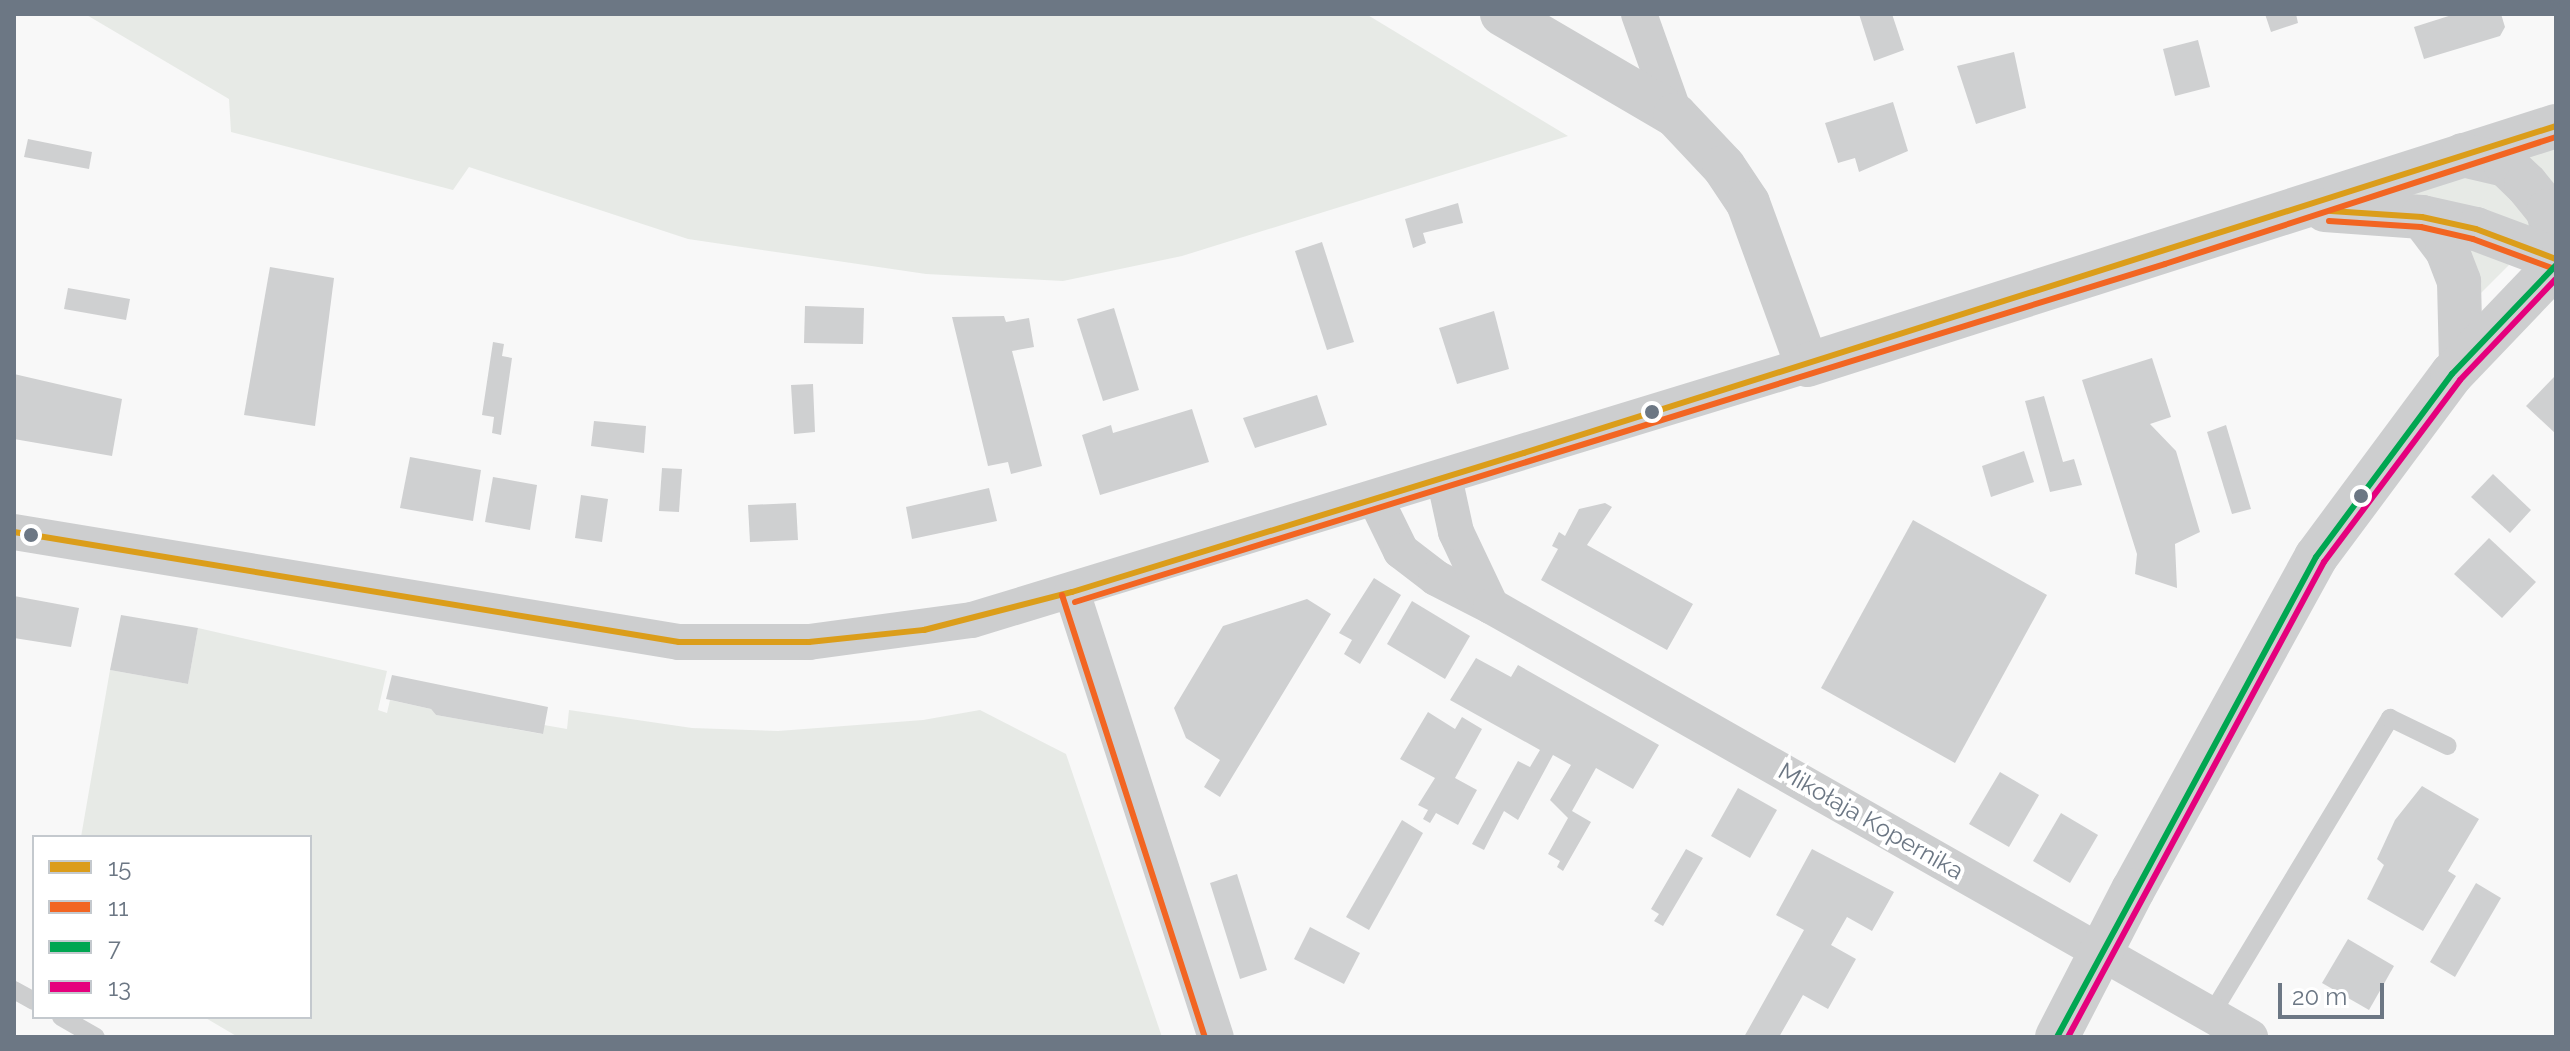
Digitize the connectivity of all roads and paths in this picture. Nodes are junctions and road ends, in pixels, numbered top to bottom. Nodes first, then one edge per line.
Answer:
1 (1502, 14) edge
2 (1639, 14) edge
3 (1675, 115) junction
4 (2556, 126) edge
5 (2463, 155) junction
6 (2299, 210) junction
7 (2422, 217) junction
8 (2556, 245) edge
9 (2556, 262) edge
10 (2461, 362) junction
11 (1807, 365) junction
12 (1444, 477) junction
13 (1375, 498) junction
14 (14, 532) edge
15 (1072, 592) junction
16 (1491, 606) junction
17 (2448, 746) dead end
18 (14, 990) edge
19 (32, 1000) edge
20 (2211, 1015) junction
21 (64, 1019) edge
22 (96, 1037) edge
23 (1216, 1037) edge
24 (2057, 1037) edge
25 (2250, 1037) edge

1 - 3 street
2 - 3 street
3 - 11 street
4 - 5 street
5 - 6 street
5 - 8 street
6 - 7 street
6 - 11 street
7 - 9 street
7 - 10 street
9 - 10 street
10 - 24 street, bridge
11 - 12 street
12 - 13 street
12 - 16 street
13 - 15 street
13 - 16 street, Mikołaja Kopernika
14 - 15 street
15 - 23 street
16 - 20 street, Mikołaja Kopernika
17 - 20 lane
18 - 19 lane
20 - 25 street, Mikołaja Kopernika
21 - 22 lane

